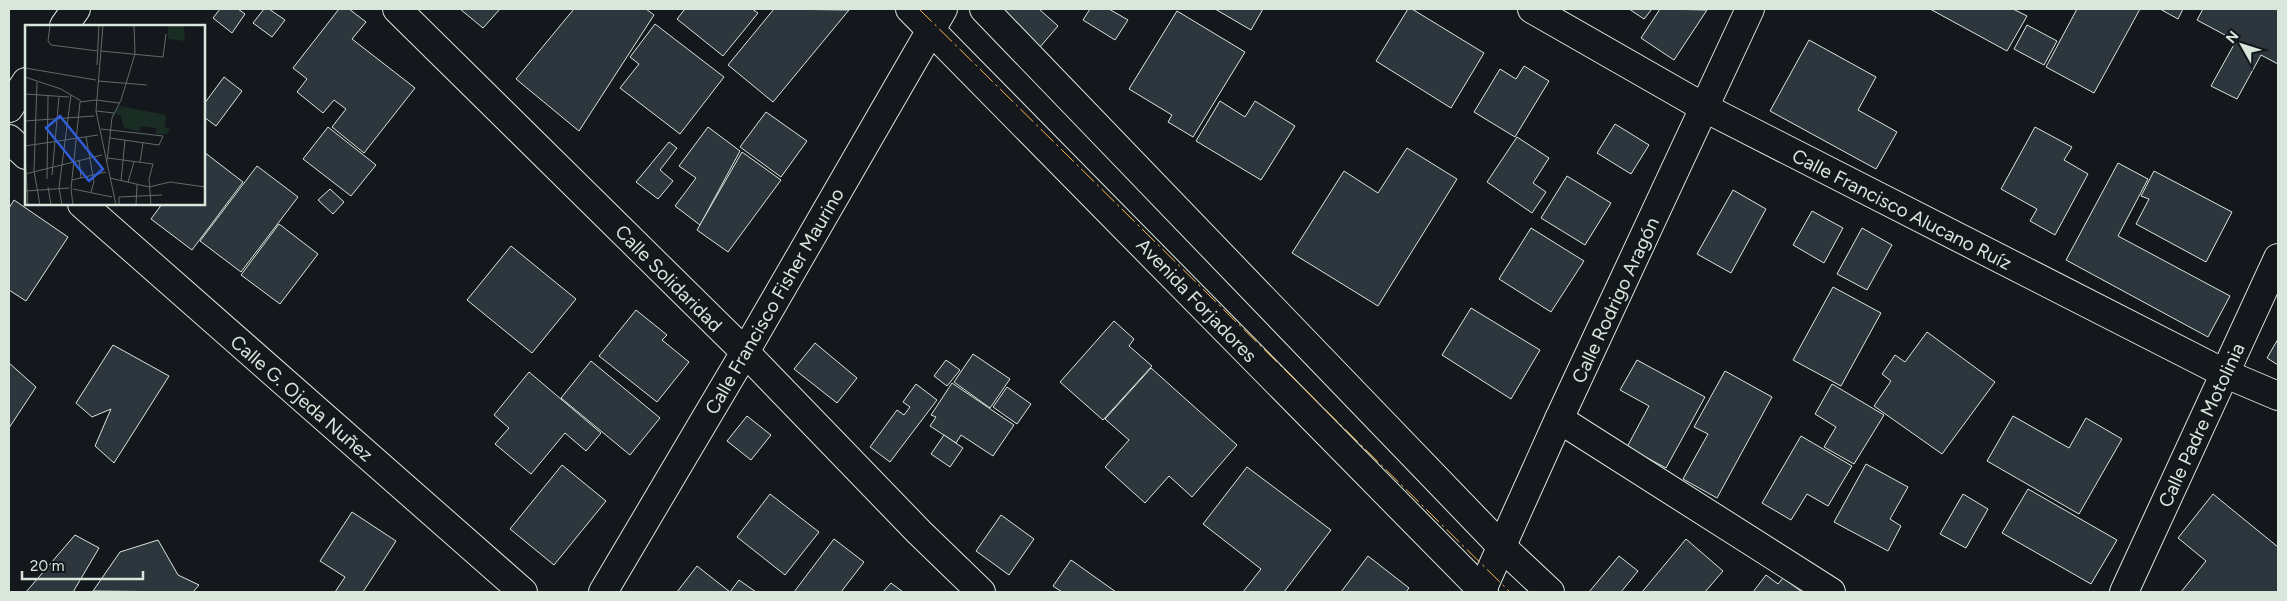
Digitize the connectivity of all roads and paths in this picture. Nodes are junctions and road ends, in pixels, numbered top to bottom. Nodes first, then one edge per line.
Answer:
1 (76, 9) edge
2 (397, 9) edge
3 (910, 9) edge
4 (984, 9) edge
5 (1532, 9) edge
6 (1750, 9) edge
7 (937, 19) edge
8 (65, 25) edge
9 (25, 84) edge
10 (9, 108) edge
11 (1705, 108) junction
12 (9, 139) edge
13 (25, 154) edge
14 (83, 205) edge
15 (2278, 258) edge
16 (745, 352) junction
17 (2226, 374) junction
18 (2278, 396) edge
19 (1559, 419) junction
20 (1502, 547) junction
21 (523, 592) edge
22 (603, 592) edge
23 (981, 592) edge
24 (1483, 592) edge
25 (1550, 592) edge
26 (1831, 592) edge
27 (2124, 592) edge

1 - 8 street
2 - 16 street, Calle Solidaridad
3 - 7 street, Avenida Forjadores
4 - 20 street
5 - 11 street, Calle Francisco Alucano Ruíz
6 - 11 street, Calle Rodrigo Aragón
7 - 16 street, Calle Francisco Fisher Maurino
7 - 24 street, Avenida Forjadores
9 - 10 street
11 - 17 street, Calle Francisco Alucano Ruíz
11 - 19 street, Calle Rodrigo Aragón
12 - 13 street
14 - 21 street, Calle G. Ojeda Nuñez
15 - 17 street, Calle Padre Motolinia
16 - 22 street, Calle Francisco Fisher Maurino
16 - 23 street, Calle Solidaridad
17 - 18 street, Calle Francisco Alucano Ruíz
17 - 27 street, Calle Padre Motolinia
19 - 20 street, Calle Rodrigo Aragón
19 - 26 street
20 - 24 street, Calle Rodrigo Aragón
20 - 25 street

